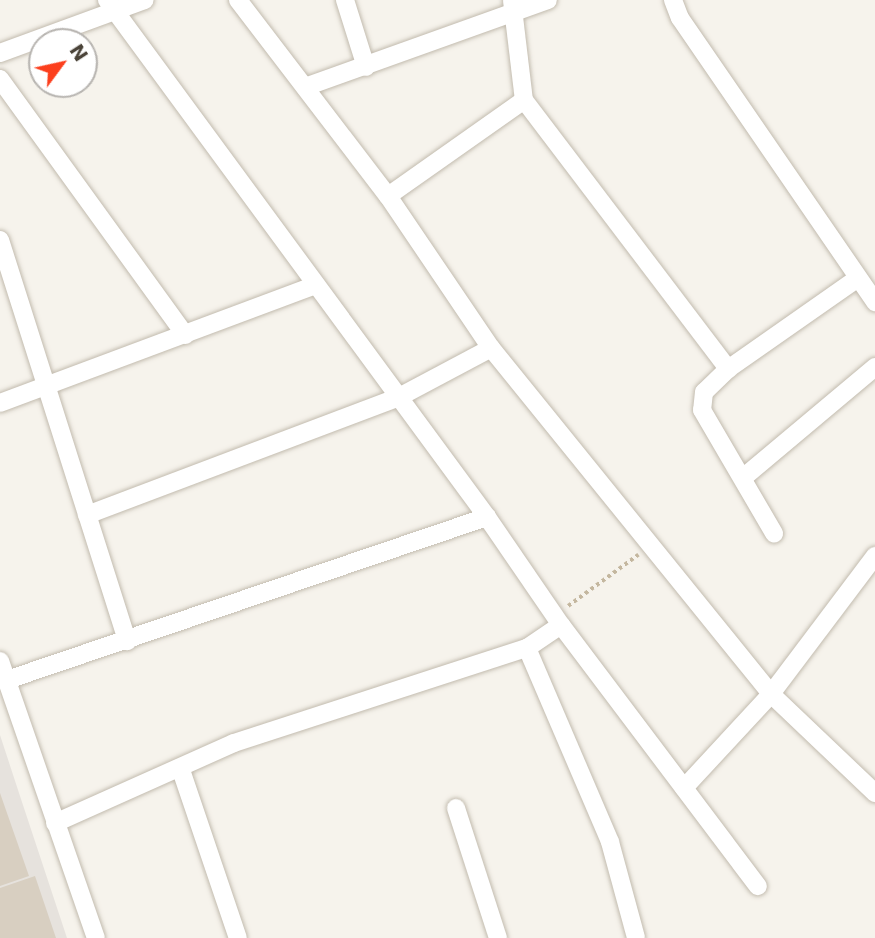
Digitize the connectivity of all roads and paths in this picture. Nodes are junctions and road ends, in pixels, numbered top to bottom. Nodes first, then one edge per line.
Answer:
1 (145, 0) edge
2 (238, 0) edge
3 (345, 0) edge
4 (548, 0) edge
5 (673, 0) edge
6 (513, 5) edge
7 (112, 7) edge
8 (0, 53) edge
9 (366, 68) junction
10 (0, 79) edge
11 (304, 87) junction
12 (524, 100) junction
13 (388, 196) junction
14 (0, 240) edge
15 (855, 280) junction
16 (316, 285) junction
17 (875, 302) edge
18 (185, 335) junction
19 (491, 348) junction
20 (875, 367) edge
21 (728, 369) junction
22 (47, 388) junction
23 (399, 397) junction
24 (0, 403) edge
25 (744, 477) junction
26 (87, 515) junction
27 (487, 517) junction
28 (774, 533) dead end
29 (651, 545) junction
30 (875, 555) edge
31 (558, 620) junction
32 (127, 641) junction
33 (527, 648) junction
34 (0, 661) edge
35 (6, 680) junction
36 (771, 694) junction
37 (181, 770) junction
38 (684, 788) junction
39 (875, 792) edge
40 (456, 808) dead end
41 (55, 823) junction
42 (758, 886) dead end
43 (96, 938) edge
44 (238, 938) edge
45 (498, 938) edge
46 (636, 938) edge

1 - 7 street
2 - 11 street
3 - 9 street
4 - 6 street
5 - 15 street
6 - 9 street
6 - 12 street
7 - 8 street
7 - 16 street
9 - 11 street
10 - 18 street
11 - 13 street
12 - 13 street
12 - 21 street
13 - 19 street
14 - 22 street
15 - 17 street
15 - 21 street
16 - 18 street
16 - 23 street
18 - 22 street
19 - 23 street
19 - 29 street
20 - 25 street
21 - 25 street
22 - 24 street
22 - 26 street
23 - 26 street
23 - 27 street
25 - 28 street
26 - 32 street
27 - 31 street
27 - 32 street
29 - 31 path
29 - 36 street
30 - 36 street
31 - 33 street
31 - 38 street
32 - 35 street
33 - 37 street
33 - 46 street
34 - 35 street
35 - 41 street
36 - 38 street
36 - 39 street
37 - 41 street
37 - 44 street
38 - 42 street
40 - 45 street
41 - 43 street

